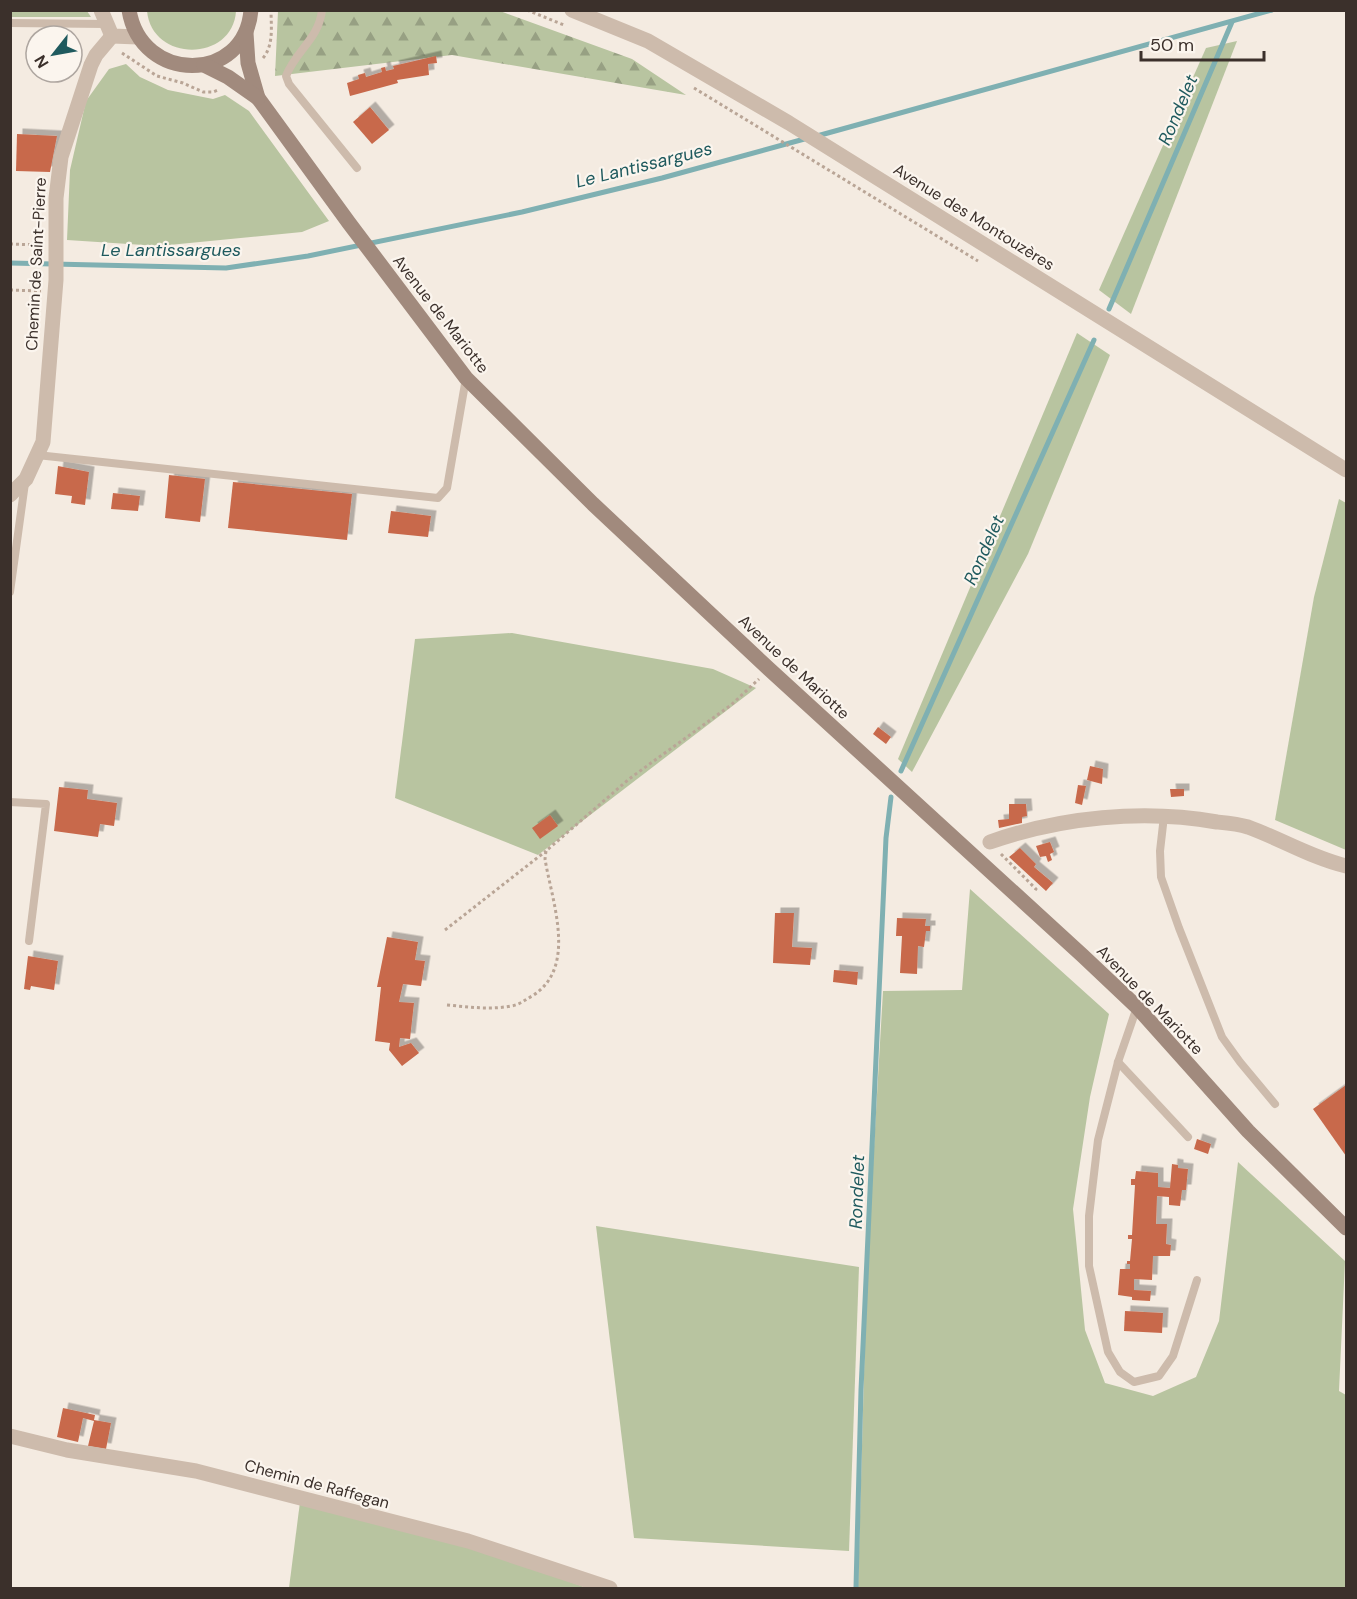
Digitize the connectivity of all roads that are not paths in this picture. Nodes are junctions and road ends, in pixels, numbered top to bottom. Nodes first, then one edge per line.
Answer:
1 (129, 10) edge
2 (251, 10) edge
3 (322, 10) edge
4 (572, 10) edge
5 (10, 23) edge
6 (106, 24) edge
7 (246, 33) junction
8 (138, 38) junction
9 (204, 65) junction
10 (258, 98) junction
11 (357, 168) dead end
12 (466, 378) junction
13 (37, 455) junction
14 (1347, 471) edge
15 (26, 479) junction
16 (10, 495) edge
17 (10, 592) edge
18 (10, 802) edge
19 (1164, 816) junction
20 (993, 841) road end
21 (1347, 866) edge
22 (29, 941) dead end
23 (1137, 1007) junction
24 (1118, 1062) junction
25 (1275, 1104) dead end
26 (1188, 1137) dead end
27 (1347, 1228) edge
28 (1197, 1280) dead end
29 (10, 1436) edge
30 (610, 1588) edge

1 - 8 main road
2 - 7 main road
3 - 11 lane
4 - 14 street, Avenue des Montouzères
5 - 6 lane
6 - 8 street
6 - 13 street, Chemin de Saint-Pierre
7 - 9 main road
7 - 10 main road, Avenue de Mariotte
8 - 9 main road
9 - 10 main road, Avenue de Mariotte
10 - 12 main road, Avenue de Mariotte
12 - 13 lane
12 - 23 main road, Avenue de Mariotte
13 - 15 street, Chemin de Saint-Pierre
15 - 16 street, Chemin de Saint-Pierre
15 - 17 lane
18 - 22 lane
19 - 20 street
19 - 21 street
19 - 25 lane
23 - 24 lane
23 - 27 main road, Avenue de Mariotte
24 - 26 lane
24 - 28 lane
29 - 30 street, Chemin de Raffegan

